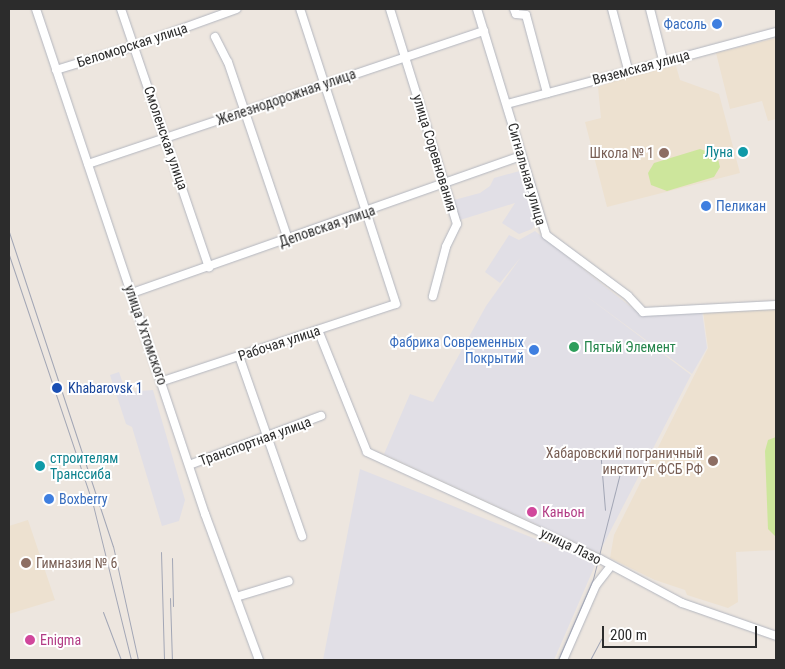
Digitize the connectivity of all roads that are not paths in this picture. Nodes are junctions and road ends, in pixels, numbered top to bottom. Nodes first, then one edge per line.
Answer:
1 (36, 9) edge
2 (121, 9) edge
3 (205, 9) edge
4 (236, 9) edge
5 (300, 9) edge
6 (390, 9) edge
7 (477, 9) edge
8 (514, 9) edge
9 (612, 9) edge
10 (650, 9) edge
11 (208, 18) junction
12 (484, 31) junction
13 (776, 32) edge
14 (215, 37) dead end
15 (134, 46) junction
16 (405, 57) junction
17 (663, 60) junction
18 (628, 69) junction
19 (56, 70) junction
20 (324, 83) junction
21 (547, 93) junction
22 (506, 104) junction
23 (244, 113) junction
24 (166, 138) junction
25 (522, 156) junction
26 (88, 164) junction
27 (445, 183) junction
28 (366, 212) junction
29 (288, 240) junction
30 (209, 267) junction
31 (132, 293) junction
32 (433, 296) dead end
33 (776, 305) edge
34 (318, 330) junction
35 (239, 356) junction
36 (163, 381) junction
37 (321, 416) dead end
38 (267, 436) junction
39 (190, 465) junction
40 (302, 536) dead end
41 (611, 566) junction
42 (289, 581) dead end
43 (236, 598) junction
44 (776, 636) edge
45 (259, 660) edge
46 (563, 660) edge

1 - 19 street, улица Ухтомского
2 - 15 street, Смоленская улица
3 - 11 street
4 - 11 street, Беломорская улица
5 - 20 street
6 - 16 street, улица Соревнования
7 - 12 street, Сигнальная улица
8 - 21 street
9 - 18 street
10 - 17 street
11 - 15 street, Беломорская улица
12 - 16 street, Железнодорожная улица
12 - 22 street, Сигнальная улица
13 - 17 street, Вяземская улица
14 - 23 street
15 - 19 street, Беломорская улица
15 - 24 street, Смоленская улица
16 - 20 street, Железнодорожная улица
16 - 27 street, улица Соревнования
17 - 18 street, Вяземская улица
18 - 21 street, Вяземская улица
19 - 26 street, улица Ухтомского
20 - 23 street, Железнодорожная улица
20 - 28 street
21 - 22 street, Вяземская улица
22 - 25 street, Сигнальная улица
23 - 24 street, Железнодорожная улица
23 - 29 street
24 - 26 street, Железнодорожная улица
24 - 30 street, Смоленская улица
25 - 27 street, Деповская улица
25 - 33 street, Сигнальная улица
26 - 31 street, улица Ухтомского
27 - 28 street, Деповская улица
27 - 32 street, улица Соревнования
28 - 29 street, Деповская улица
28 - 34 street, Рабочая улица
29 - 30 street, Деповская улица
30 - 31 street, Деповская улица
31 - 36 street, улица Ухтомского
34 - 35 street, Рабочая улица
34 - 41 street, улица Лазо
35 - 36 street, Рабочая улица
35 - 38 street
36 - 39 street, улица Ухтомского
37 - 38 street, Транспортная улица
38 - 39 street, Транспортная улица
38 - 40 street
39 - 43 street, улица Ухтомского
41 - 44 street, улица Лазо
41 - 46 street
42 - 43 street
43 - 45 street, улица Ухтомского

